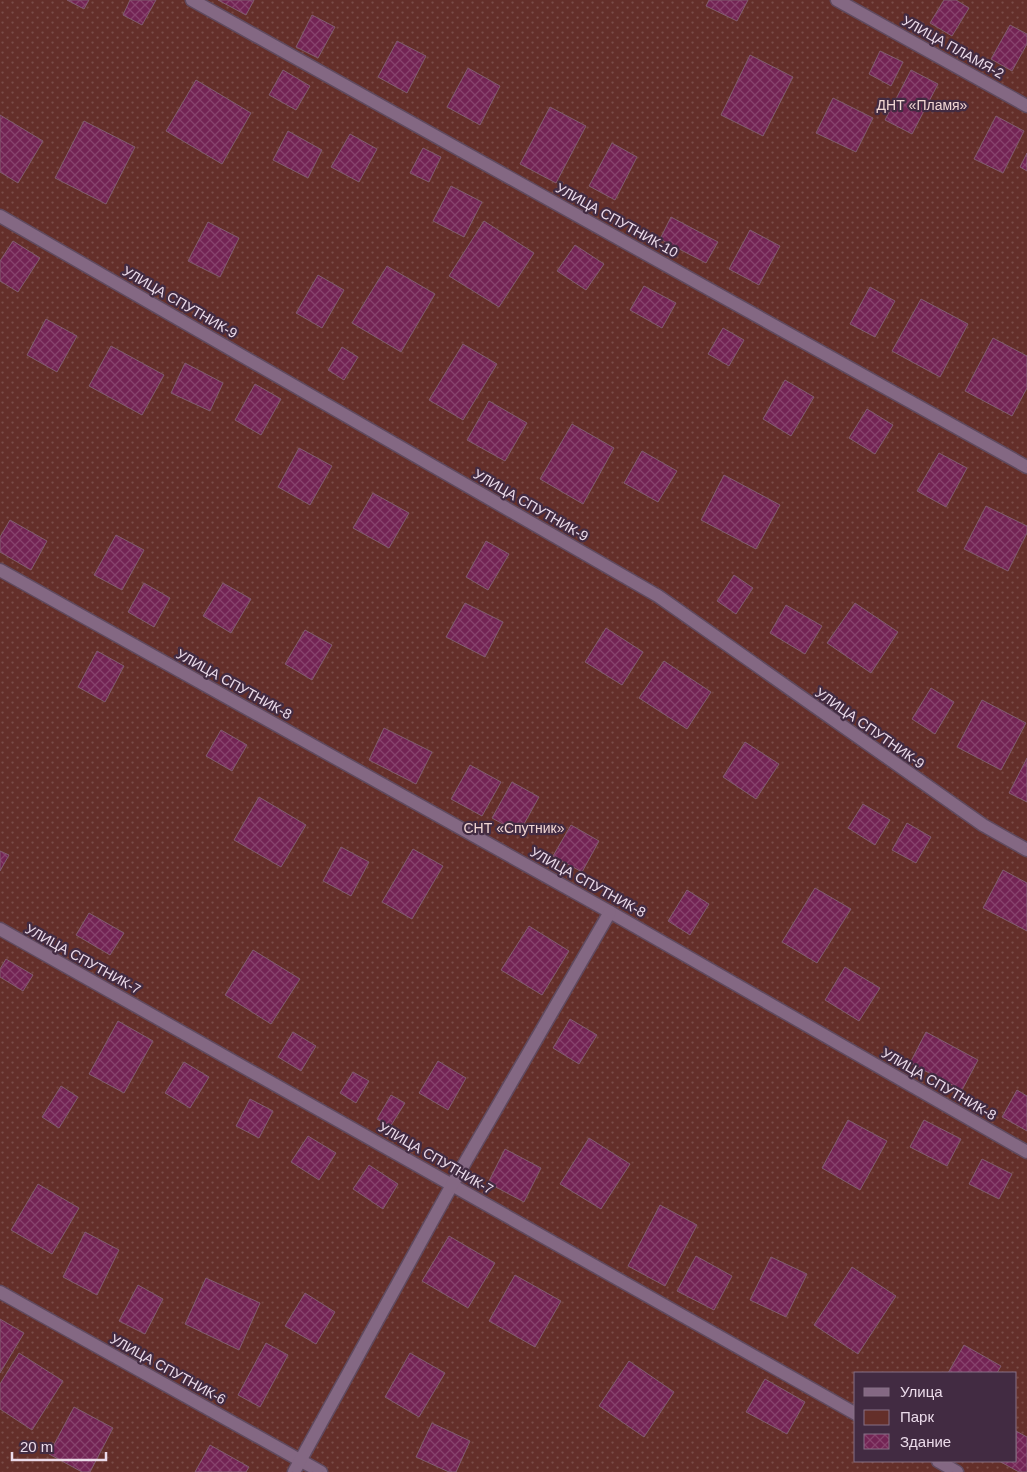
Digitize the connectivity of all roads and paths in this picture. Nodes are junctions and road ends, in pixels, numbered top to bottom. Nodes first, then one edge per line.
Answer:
1 (192, 0) edge
2 (838, 0) edge
3 (1027, 106) edge
4 (0, 216) edge
5 (1027, 467) edge
6 (0, 570) edge
7 (1027, 850) edge
8 (610, 912) junction
9 (0, 930) edge
10 (1027, 1152) edge
11 (452, 1185) junction
12 (0, 1292) edge
13 (854, 1413) edge
14 (300, 1460) junction
15 (940, 1462) edge
16 (294, 1472) edge
17 (321, 1472) edge
18 (957, 1472) edge

1 - 5 street, УЛИЦА СПУТНИК-10
2 - 3 street, УЛИЦА ПЛАМЯ-2
4 - 7 street, УЛИЦА СПУТНИК-9
6 - 8 street, УЛИЦА СПУТНИК-8
8 - 10 street, УЛИЦА СПУТНИК-8
8 - 11 street
9 - 11 street, УЛИЦА СПУТНИК-7
11 - 13 street, УЛИЦА СПУТНИК-7
11 - 14 street
12 - 14 street, УЛИЦА СПУТНИК-6
14 - 16 street
14 - 17 street, УЛИЦА СПУТНИК-6
15 - 18 street

